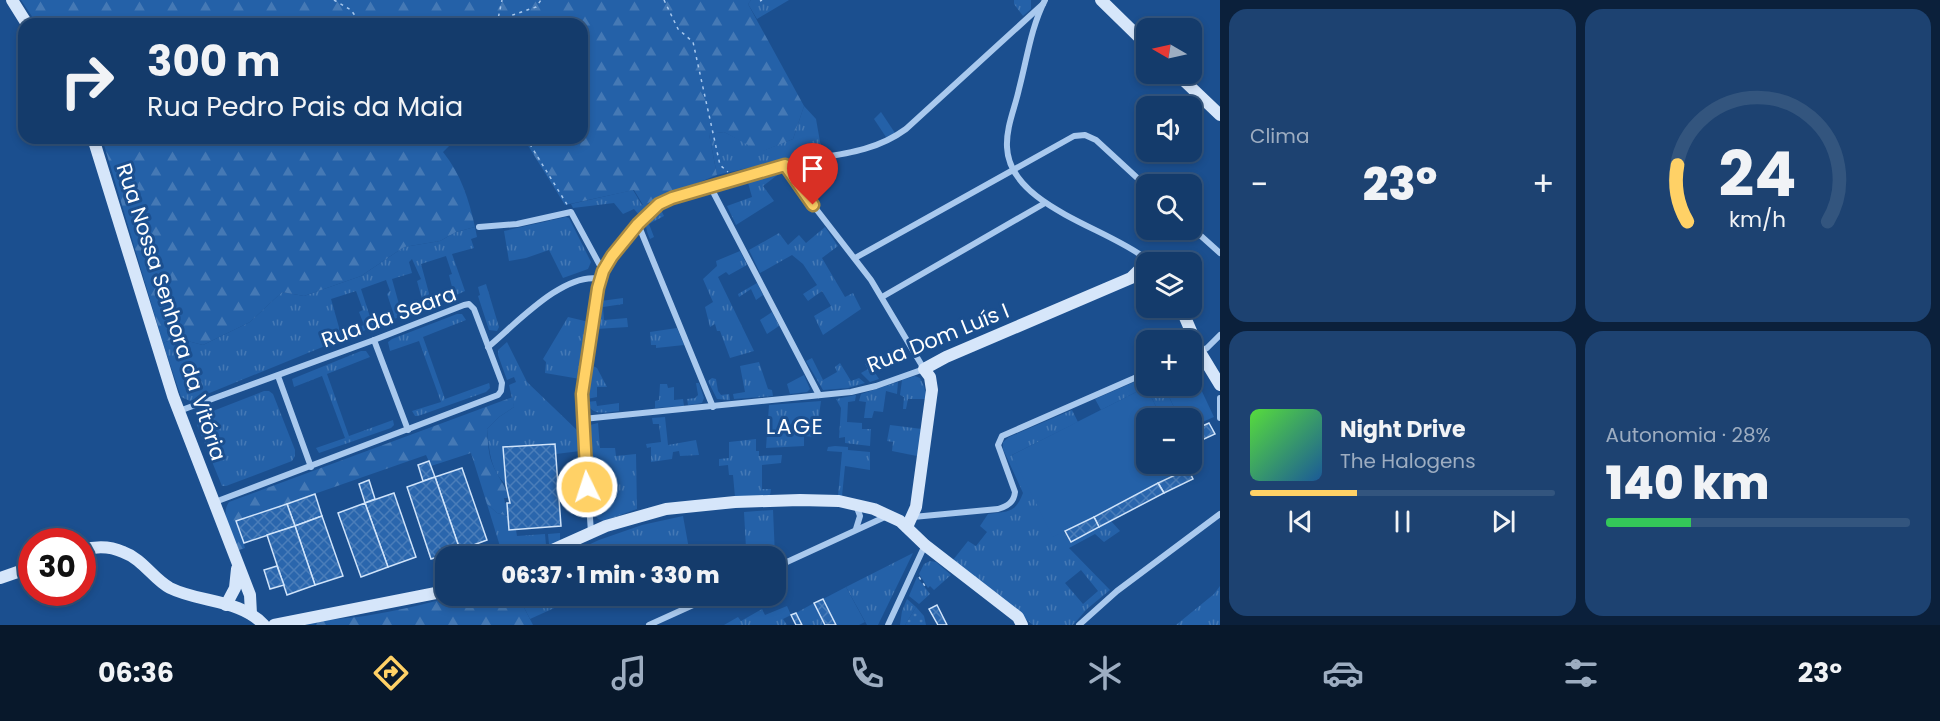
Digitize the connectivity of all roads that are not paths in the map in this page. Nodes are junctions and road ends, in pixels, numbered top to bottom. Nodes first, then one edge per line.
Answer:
1 (12, 0) edge
2 (1101, 0) edge
3 (1044, 2) edge
4 (23, 18) edge
5 (1136, 34) edge
6 (1187, 84) edge
7 (1220, 115) edge
8 (95, 144) edge
9 (785, 165) junction
10 (1012, 170) junction
11 (1136, 177) edge
12 (710, 186) junction
13 (1045, 203) junction
14 (638, 224) junction
15 (479, 227) dead end
16 (1202, 237) edge
17 (1136, 252) edge
18 (1220, 253) edge
19 (855, 258) junction
20 (597, 260) junction
21 (603, 271) junction
22 (1136, 273) edge
23 (587, 278) junction
24 (600, 279) junction
25 (882, 297) junction
26 (1220, 335) edge
27 (374, 340) junction
28 (488, 348) junction
29 (1202, 351) edge
30 (1202, 362) edge
31 (924, 369) junction
32 (278, 376) junction
33 (1136, 378) edge
34 (1220, 385) edge
35 (819, 395) junction
36 (1220, 398) edge
37 (713, 407) junction
38 (179, 411) junction
39 (1220, 418) edge
40 (582, 419) junction
41 (408, 430) junction
42 (311, 466) junction
43 (215, 502) junction
44 (855, 504) junction
45 (1220, 514) edge
46 (889, 515) junction
47 (910, 522) junction
48 (856, 530) junction
49 (591, 533) junction
50 (925, 545) junction
51 (562, 546) edge
52 (96, 548) edge
53 (786, 562) edge
54 (237, 564) junction
55 (18, 572) edge
56 (0, 578) edge
57 (435, 593) edge
58 (226, 605) junction
59 (691, 606) edge
60 (251, 614) junction
61 (1022, 622) edge
62 (291, 623) edge
63 (888, 624) edge
64 (264, 625) edge
65 (274, 625) edge
66 (649, 625) edge
67 (1080, 625) edge

1 - 4 street
2 - 5 street
3 - 9 street
3 - 10 street
6 - 7 street
8 - 38 street, Rua Nossa Senhora da Vitória
9 - 12 street
9 - 19 street
10 - 11 street
10 - 13 street
10 - 19 street
12 - 14 street
12 - 35 street
13 - 17 street
13 - 25 street
14 - 21 street
14 - 37 street
15 - 20 street
16 - 18 street
19 - 25 street
20 - 21 street
20 - 23 street
21 - 24 street
22 - 31 street, Rua Dom Luís I
23 - 24 street
23 - 28 street
24 - 40 street
25 - 31 street
26 - 29 street
27 - 28 street, Rua da Seara
27 - 32 street, Rua da Seara
27 - 41 street
28 - 41 street, Rua da Seara
30 - 34 street
31 - 35 street, Rua Dom Luís I
31 - 47 street
32 - 38 street, Rua da Seara
32 - 42 street
33 - 47 street
35 - 37 street, Rua Dom Luís I
36 - 39 street
37 - 40 street, Rua Dom Luís I
38 - 43 street, Rua Nossa Senhora da Vitória
40 - 49 street
41 - 42 street, Rua da Seara
42 - 43 street, Rua da Seara
43 - 54 street, Rua Nossa Senhora da Vitória
44 - 46 street
44 - 48 street
44 - 49 street
45 - 67 street
46 - 47 street
46 - 48 street
47 - 50 street
48 - 53 street
49 - 51 street
50 - 61 street
50 - 63 street
52 - 58 street
54 - 58 street, Rua Nossa Senhora da Vitória
54 - 60 street, Rua Nossa Senhora da Vitória
55 - 56 street
57 - 62 street
58 - 60 street
59 - 66 street
60 - 64 street
62 - 65 street

